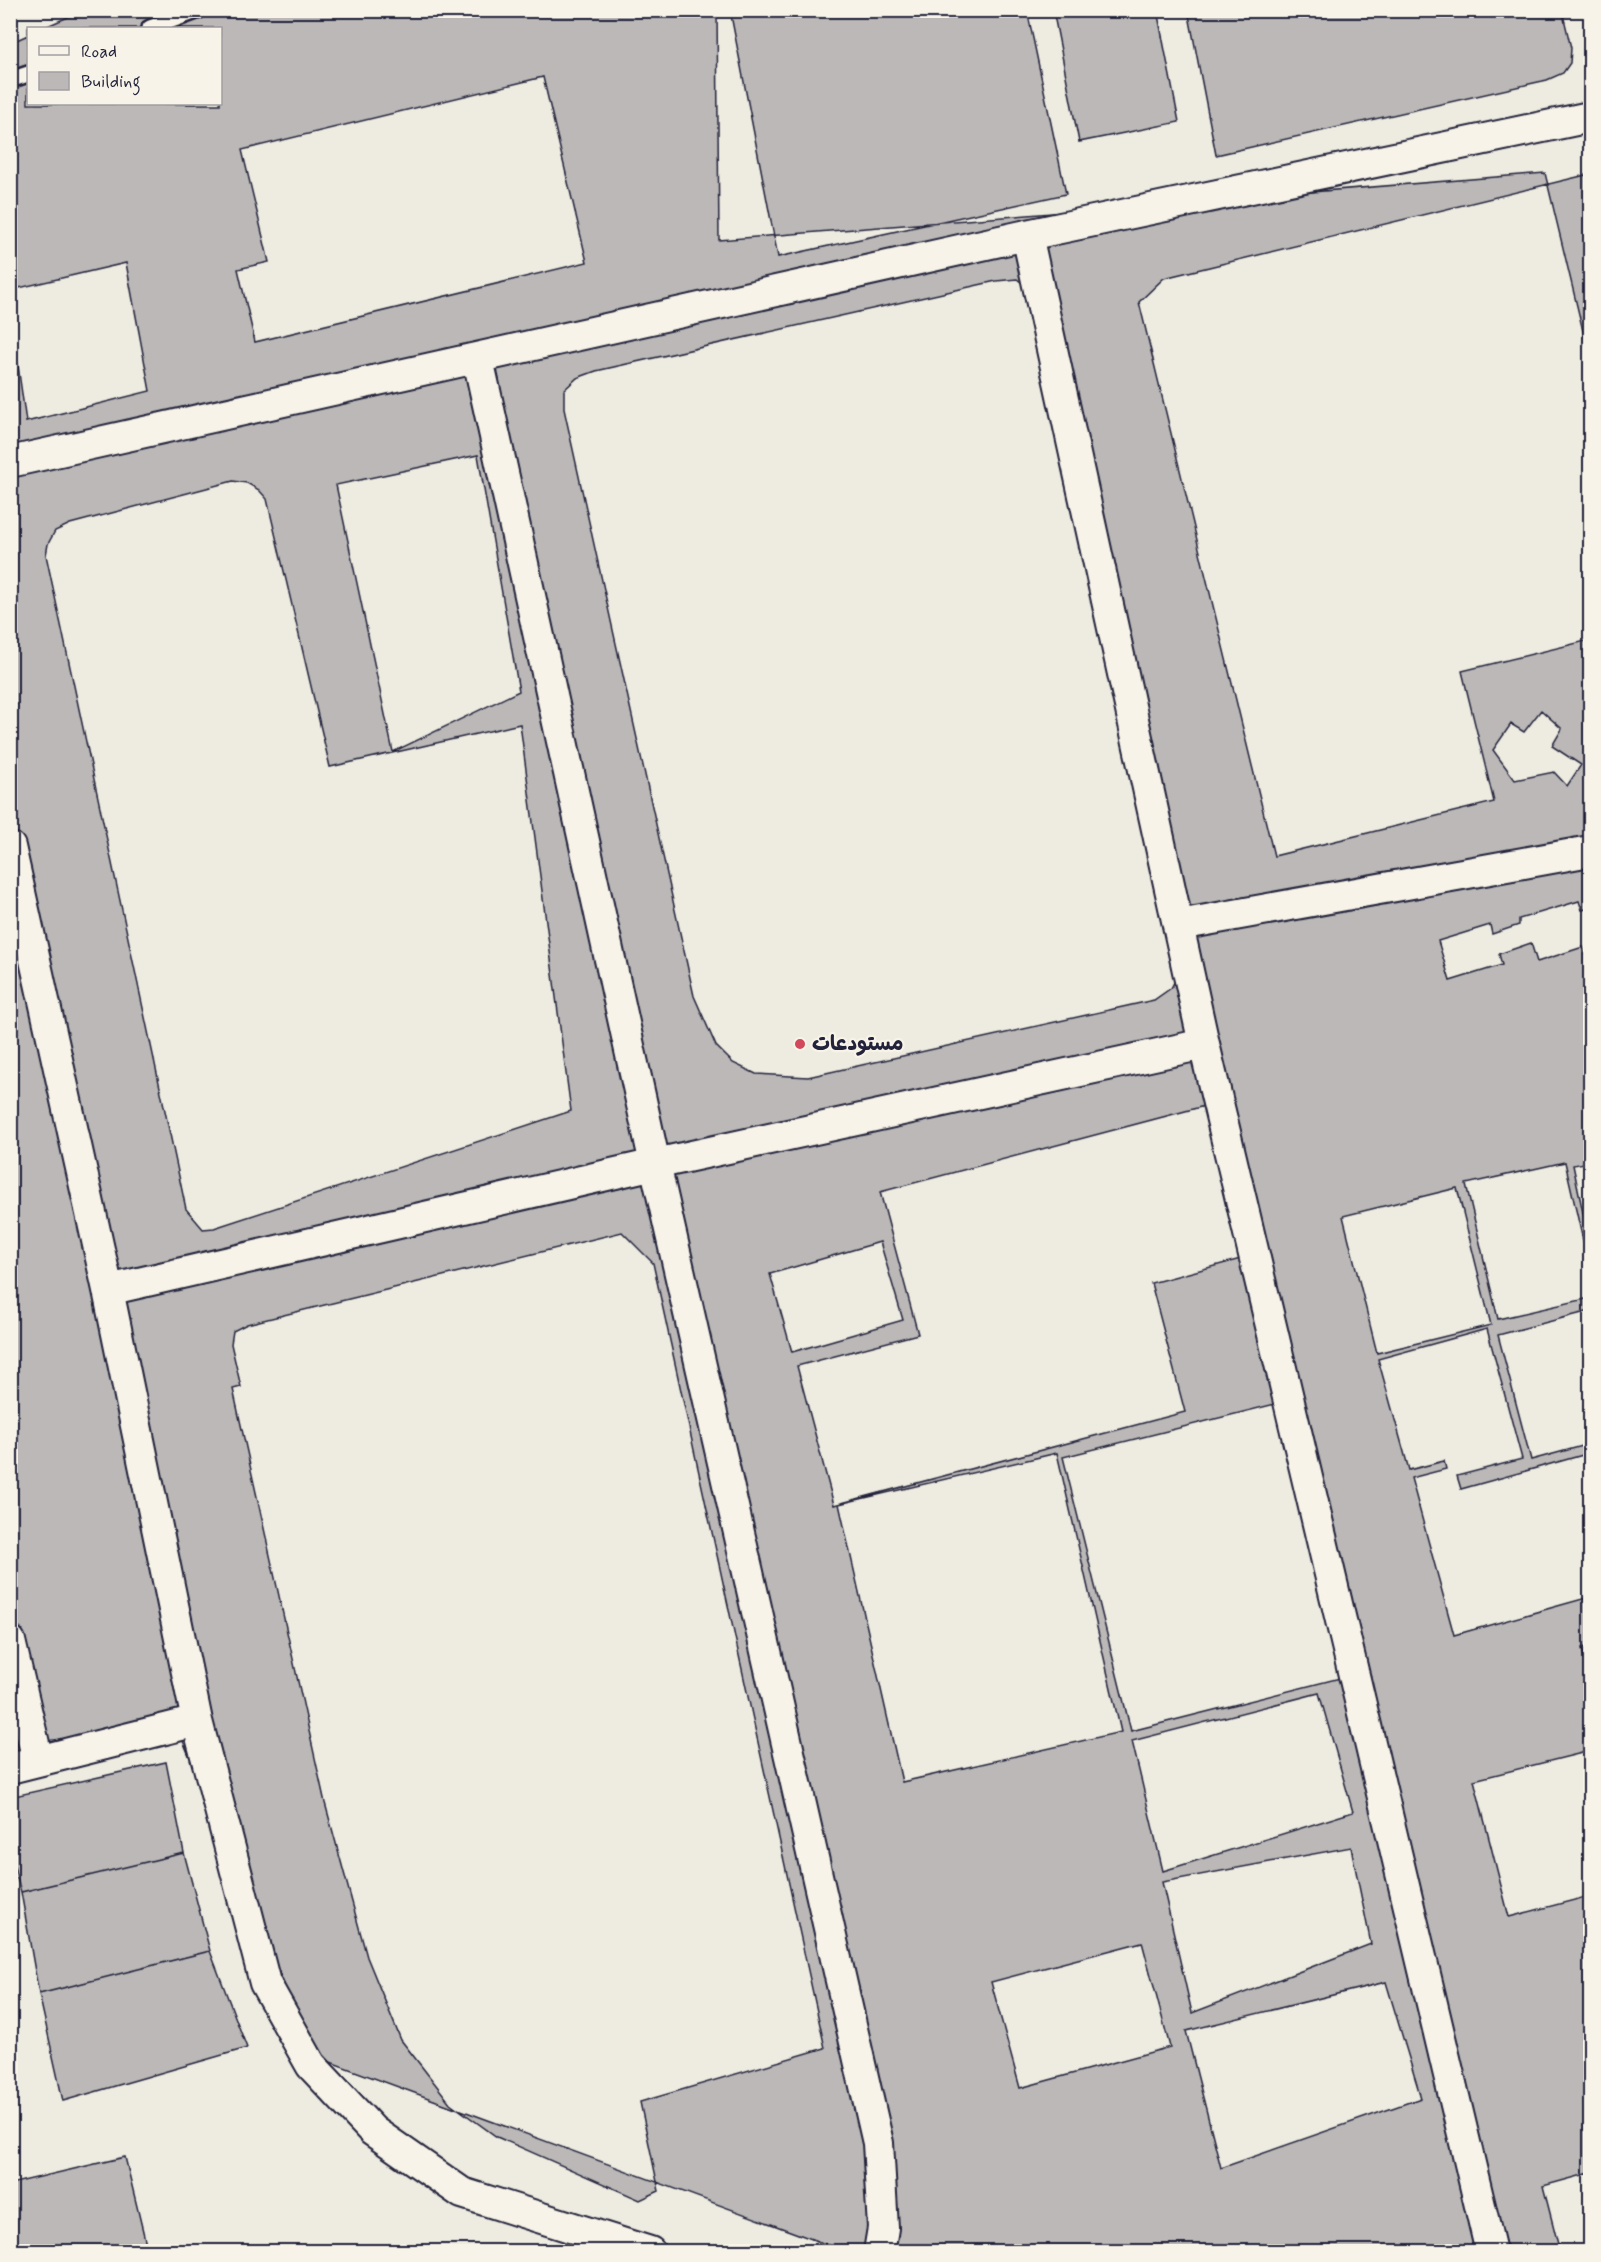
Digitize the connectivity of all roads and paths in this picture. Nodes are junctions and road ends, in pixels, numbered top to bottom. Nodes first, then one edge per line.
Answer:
1 (199, 10) edge
2 (153, 27) edge
3 (27, 74) edge
4 (10, 80) edge
5 (1590, 117) edge
6 (1028, 235) junction
7 (478, 359) junction
8 (10, 462) edge
9 (10, 847) edge
10 (1590, 850) edge
11 (14, 884) edge
12 (1179, 925) junction
13 (1204, 1044) junction
14 (655, 1164) junction
15 (108, 1290) junction
16 (10, 1641) edge
17 (197, 1721) junction
18 (24, 1765) edge
19 (650, 2252) edge
20 (879, 2252) edge
21 (1491, 2252) edge

1 - 2 lane
3 - 4 lane
5 - 6 street
6 - 7 street
6 - 12 street
7 - 8 street
7 - 14 street
9 - 11 street
10 - 12 street
11 - 15 street
12 - 13 street
13 - 14 street
13 - 21 street
14 - 15 street
14 - 20 street
15 - 17 street
16 - 18 street
17 - 18 street
17 - 19 street

